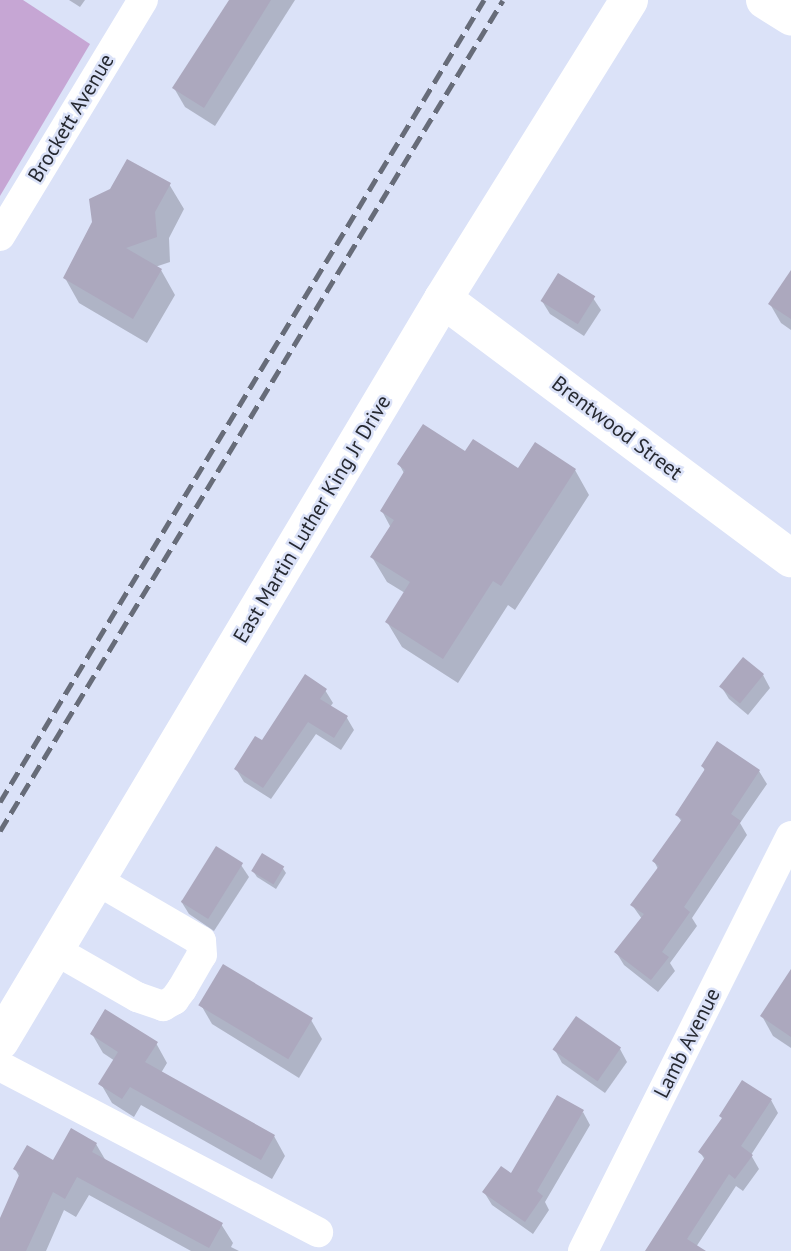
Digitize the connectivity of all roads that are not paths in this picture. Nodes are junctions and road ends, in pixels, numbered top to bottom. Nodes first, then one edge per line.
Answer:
1 (143, 0) edge
2 (629, 0) edge
3 (765, 0) edge
4 (791, 16) edge
5 (0, 236) edge
6 (443, 299) junction
7 (791, 558) edge
8 (791, 836) edge
9 (96, 880) junction
10 (55, 950) junction
11 (0, 1041) edge
12 (0, 1066) edge
13 (318, 1233) dead end
14 (583, 1251) edge

1 - 5 street, Brockett Avenue
2 - 6 main road, East Martin Luther King Jr Drive
3 - 4 main road
6 - 7 main road, Brentwood Street
6 - 9 main road, East Martin Luther King Jr Drive
8 - 14 street, Lamb Avenue
9 - 10 main road, East Martin Luther King Jr Drive
9 - 10 street
10 - 11 main road, East Martin Luther King Jr Drive
12 - 13 street

